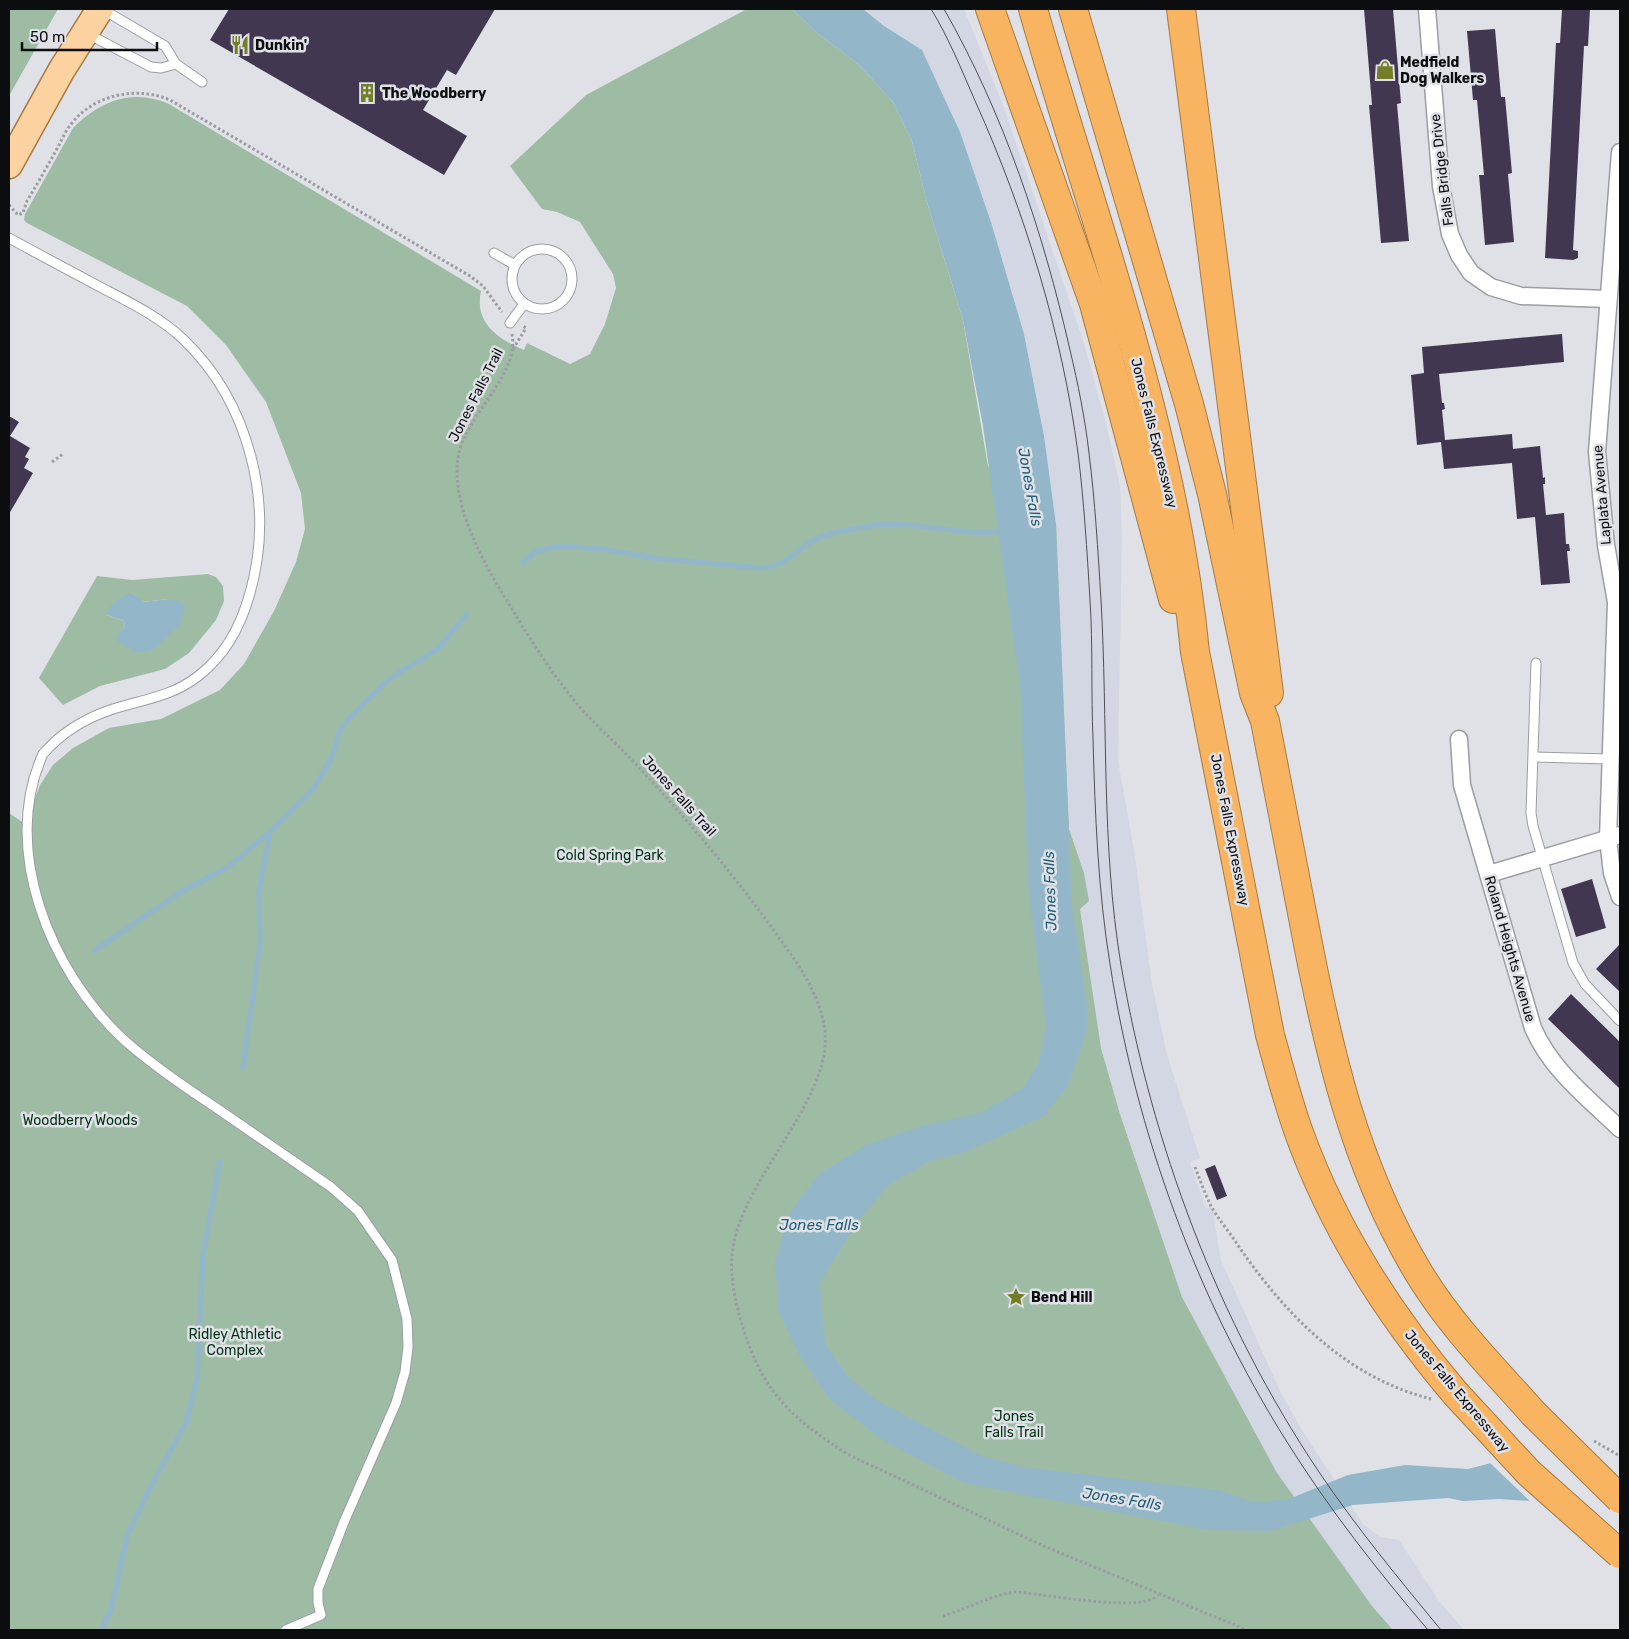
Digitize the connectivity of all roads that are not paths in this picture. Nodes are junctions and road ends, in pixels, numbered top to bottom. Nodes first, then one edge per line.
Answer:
1 (101, 9) edge
2 (990, 9) edge
3 (1033, 9) edge
4 (1073, 9) edge
5 (1093, 9) edge
6 (1181, 9) edge
7 (1427, 9) edge
8 (85, 32) junction
9 (176, 64) junction
10 (202, 82) dead end
11 (1620, 152) edge
12 (9, 165) edge
13 (1135, 217) junction
14 (9, 238) edge
15 (494, 253) dead end
16 (515, 265) junction
17 (1608, 300) junction
18 (524, 304) junction
19 (510, 326) road end
20 (1618, 602) edge
21 (1195, 652) junction
22 (1536, 663) dead end
23 (1265, 721) junction
24 (1458, 739) dead end
25 (1534, 757) junction
26 (1610, 759) junction
27 (22, 788) dead end
28 (1614, 837) edge
29 (1542, 859) junction
30 (1489, 874) junction
31 (1620, 897) edge
32 (44, 944) dead end
33 (1620, 1021) edge
34 (1620, 1129) edge
35 (1620, 1499) edge
36 (1620, 1554) edge
37 (286, 1630) edge

1 - 8 main road
1 - 9 lane
2 - 21 highway
3 - 21 highway, Jones Falls Expressway
4 - 13 highway
5 - 13 highway
6 - 23 highway
7 - 17 street, Falls Bridge Drive
8 - 9 lane
8 - 12 main road
9 - 10 lane
11 - 17 street, Laplata Avenue
13 - 23 highway
14 - 27 lane
15 - 16 lane
16 - 18 lane
16 - 18 lane
17 - 20 street, Laplata Avenue
18 - 19 lane
20 - 26 street, Laplata Avenue
21 - 36 highway, Jones Falls Expressway, bridge
22 - 25 lane
23 - 35 highway, bridge
24 - 30 street, Roland Heights Avenue
25 - 26 lane
25 - 29 lane
26 - 28 street, Laplata Avenue
28 - 29 street
28 - 31 street, Laplata Avenue
29 - 30 street
29 - 33 lane
30 - 34 street, Roland Heights Avenue
32 - 37 lane

